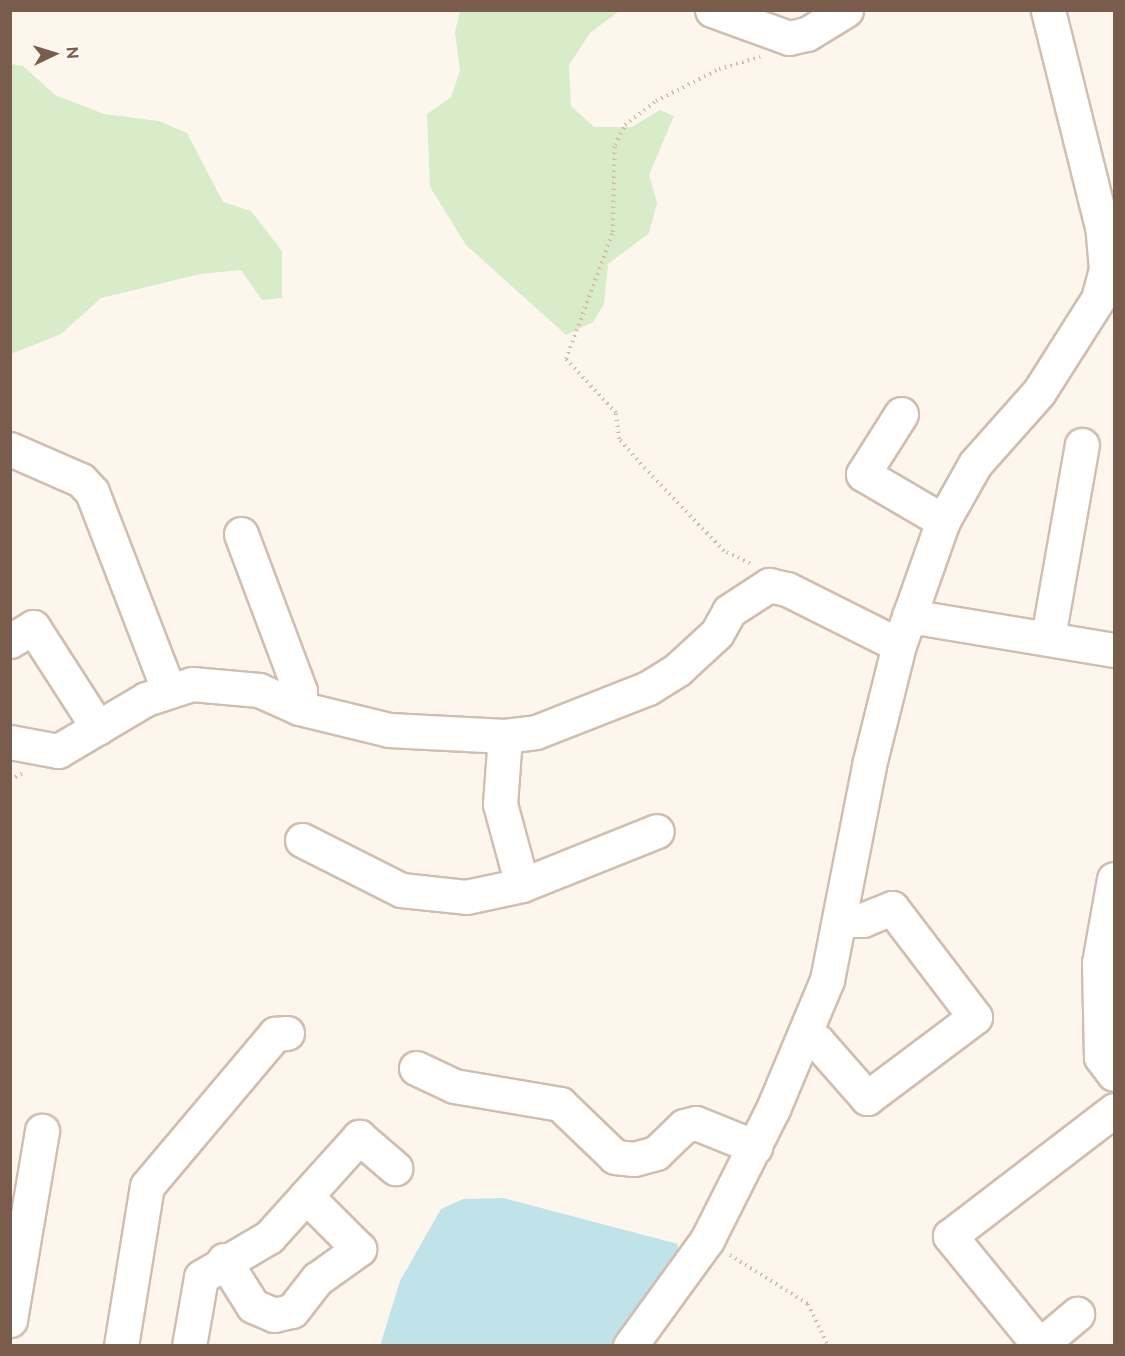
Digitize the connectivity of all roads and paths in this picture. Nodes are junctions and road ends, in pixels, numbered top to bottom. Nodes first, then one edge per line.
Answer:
1 (712, 10) edge
2 (846, 10) edge
3 (1048, 10) edge
4 (782, 36) junction
5 (901, 414) dead end
6 (1082, 445) dead end
7 (10, 449) edge
8 (944, 521) junction
9 (241, 534) dead end
10 (769, 585) junction
11 (904, 631) junction
12 (1048, 637) junction
13 (10, 641) edge
14 (1114, 650) edge
15 (168, 689) junction
16 (299, 708) junction
17 (98, 728) junction
18 (505, 736) junction
19 (10, 742) edge
20 (657, 831) dead end
21 (302, 840) dead end
22 (1114, 879) edge
23 (522, 885) junction
24 (841, 920) junction
25 (287, 1033) dead end
26 (804, 1036) junction
27 (416, 1068) dead end
28 (1114, 1074) edge
29 (1114, 1110) edge
30 (42, 1131) dead end
31 (754, 1147) junction
32 (395, 1168) dead end
33 (306, 1196) junction
34 (707, 1240) junction
35 (224, 1260) junction
36 (1077, 1314) dead end
37 (10, 1320) edge
38 (10, 1341) edge
39 (1039, 1345) edge
40 (16, 1346) edge
41 (121, 1346) edge
42 (189, 1346) edge
43 (630, 1346) edge
44 (828, 1346) edge

1 - 4 street
2 - 4 street
3 - 8 street
4 - 10 path
5 - 8 street
6 - 12 street
7 - 15 street
8 - 11 street
9 - 16 street
10 - 11 street
10 - 18 street
11 - 12 street
11 - 24 street
12 - 14 street
13 - 17 street
15 - 16 street
15 - 17 street
16 - 18 street
17 - 19 street
18 - 23 street
20 - 23 street
21 - 23 street
22 - 28 street
24 - 26 street
24 - 26 street
25 - 41 street
26 - 31 street
27 - 31 street
29 - 39 street
30 - 37 street
31 - 34 street
32 - 33 street
33 - 35 street
33 - 35 street
34 - 43 street
34 - 44 path
35 - 42 street
36 - 39 street
38 - 40 street

